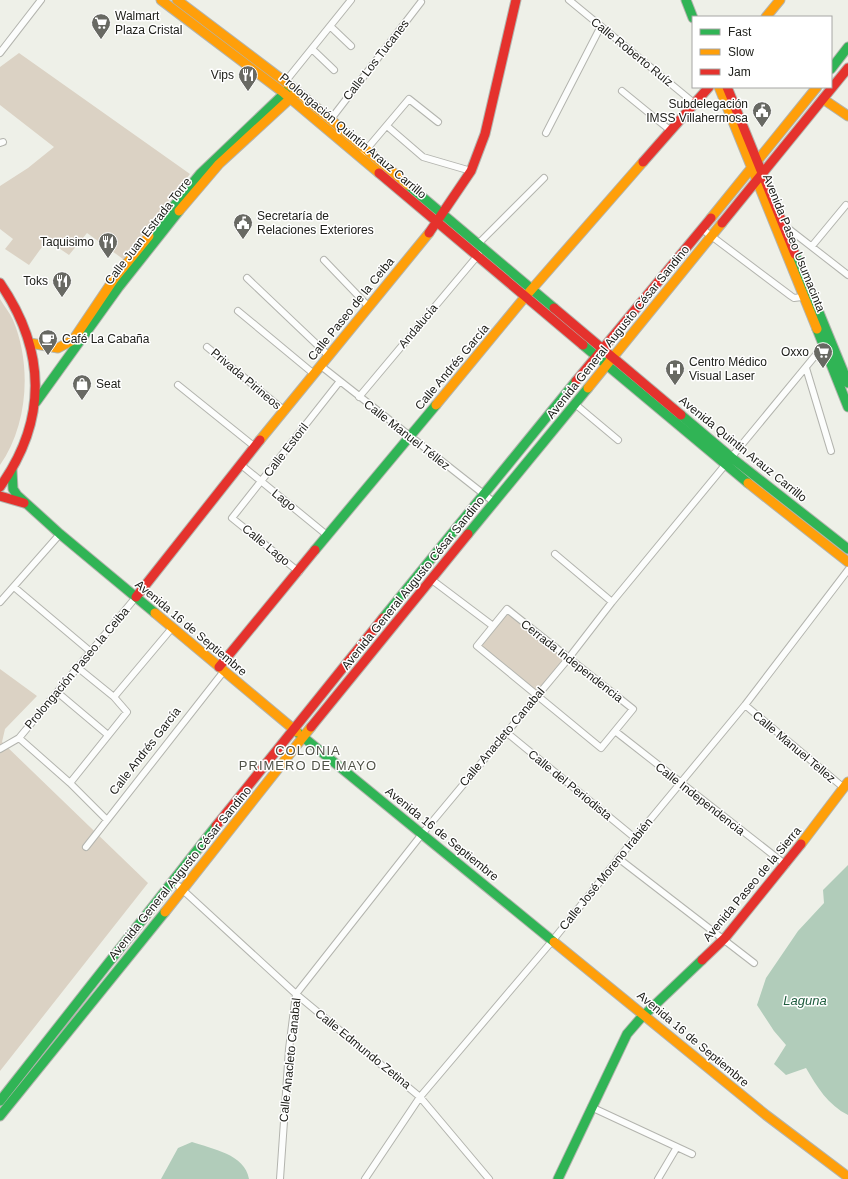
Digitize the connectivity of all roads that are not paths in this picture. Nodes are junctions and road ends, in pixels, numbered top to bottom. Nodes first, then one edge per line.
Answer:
1 (41, 0) edge
2 (161, 0) edge
3 (177, 0) edge
4 (351, 0) edge
5 (516, 0) edge
6 (568, 0) edge
7 (686, 0) edge
8 (693, 0) edge
9 (780, 0) edge
10 (421, 2) dead end
11 (692, 16) edge
12 (700, 16) edge
13 (767, 16) edge
14 (330, 26) junction
15 (601, 26) junction
16 (351, 46) dead end
17 (848, 47) edge
18 (242, 49) junction
19 (312, 49) junction
20 (0, 52) edge
21 (236, 57) junction
22 (832, 68) edge
23 (848, 68) edge
24 (334, 70) dead end
25 (292, 87) junction
26 (708, 88) edge
27 (719, 88) edge
28 (727, 88) edge
29 (816, 88) edge
30 (832, 88) edge
31 (832, 88) edge
32 (622, 91) dead end
33 (288, 96) junction
34 (823, 99) junction
35 (694, 103) junction
36 (848, 116) edge
37 (330, 119) junction
38 (438, 122) dead end
39 (386, 126) junction
40 (671, 131) junction
41 (546, 133) dead end
42 (367, 149) junction
43 (360, 157) junction
44 (758, 161) junction
45 (751, 170) junction
46 (471, 171) junction
47 (763, 173) junction
48 (544, 178) dead end
49 (756, 181) junction
50 (846, 205) dead end
51 (444, 213) junction
52 (437, 223) junction
53 (784, 225) junction
54 (702, 229) junction
55 (712, 236) junction
56 (482, 245) junction
57 (812, 246) junction
58 (477, 256) junction
59 (324, 260) dead end
60 (848, 275) edge
61 (247, 278) dead end
62 (0, 283) edge
63 (533, 289) junction
64 (525, 297) junction
65 (802, 297) junction
66 (106, 298) junction
67 (369, 307) junction
68 (238, 311) dead end
69 (30, 343) junction
70 (827, 343) junction
71 (207, 347) dead end
72 (603, 348) junction
73 (329, 356) junction
74 (596, 356) junction
75 (614, 357) junction
76 (321, 366) junction
77 (607, 366) junction
78 (806, 368) junction
79 (314, 374) junction
80 (340, 381) junction
81 (848, 383) edge
82 (178, 385) dead end
83 (359, 396) junction
84 (36, 402) junction
85 (575, 404) junction
86 (848, 407) edge
87 (285, 411) junction
88 (410, 437) junction
89 (618, 440) dead end
90 (255, 447) junction
91 (831, 451) dead end
92 (732, 458) junction
93 (240, 464) junction
94 (726, 465) junction
95 (12, 470) junction
96 (261, 481) junction
97 (0, 487) edge
98 (484, 495) junction
99 (0, 496) edge
100 (495, 503) junction
101 (25, 504) junction
102 (232, 518) joint
103 (60, 534) junction
104 (328, 536) junction
105 (848, 549) edge
106 (555, 554) dead end
107 (848, 562) edge
108 (848, 570) edge
109 (299, 572) junction
110 (432, 580) junction
111 (14, 587) junction
112 (136, 597) junction
113 (0, 602) edge
114 (612, 602) junction
115 (493, 626) junction
116 (172, 628) junction
117 (90, 652) junction
118 (568, 659) junction
119 (77, 667) junction
120 (222, 669) junction
121 (57, 692) junction
122 (538, 694) junction
123 (114, 697) junction
124 (745, 705) junction
125 (293, 729) junction
126 (615, 731) junction
127 (506, 732) junction
128 (108, 735) junction
129 (303, 737) junction
130 (19, 738) junction
131 (0, 749) edge
132 (70, 783) junction
133 (680, 783) junction
134 (846, 785) edge
135 (107, 820) junction
136 (422, 834) junction
137 (634, 838) junction
138 (86, 847) dead end
139 (618, 858) junction
140 (786, 866) junction
141 (173, 881) junction
142 (183, 889) junction
143 (725, 938) junction
144 (553, 940) junction
145 (754, 963) dead end
146 (296, 994) junction
147 (644, 1015) junction
148 (420, 1097) junction
149 (0, 1101) edge
150 (591, 1107) junction
151 (0, 1116) edge
152 (677, 1147) junction
153 (692, 1154) dead end
154 (366, 1177) edge
155 (848, 1177) edge
156 (280, 1179) edge
157 (374, 1179) edge
158 (489, 1179) edge
159 (558, 1179) edge
160 (658, 1179) edge

1 - 20 street
2 - 21 main road, Prolongación Quintín Arauz Carrillo
3 - 18 main road, Prolongación Quintín Arauz Carrillo
4 - 14 street
5 - 46 main road, Calle Paseo de la Ceiba
6 - 15 street, Calle Roberto Ruíz
7 - 11 main road
8 - 12 main road
9 - 13 main road
10 - 37 street, Calle Los Tucanes
14 - 16 street
14 - 19 street
15 - 35 street, Calle Roberto Ruíz
15 - 41 street
17 - 22 main road
18 - 21 main road
18 - 25 main road, Prolongación Quintín Arauz Carrillo
19 - 24 street
19 - 25 street
21 - 33 main road, Prolongación Quintín Arauz Carrillo
23 - 31 main road, Avenida General Augusto César Sandino
25 - 33 main road, Calle Juan Estrada Torre
25 - 37 main road, Prolongación Quintín Arauz Carrillo
26 - 35 main road, Calle Andrés García
27 - 45 main road, Avenida Paseo Usumacinta
28 - 44 main road, Avenida Paseo Usumacinta
29 - 44 main road, Avenida General Augusto César Sandino
30 - 34 main road, Avenida General Augusto César Sandino
32 - 40 street
33 - 43 main road, Prolongación Quintín Arauz Carrillo
33 - 66 main road, Calle Juan Estrada Torre
34 - 36 main road
34 - 47 main road, Avenida General Augusto César Sandino
35 - 40 main road, Calle Andrés García
37 - 42 main road, Prolongación Quintín Arauz Carrillo
38 - 39 street
39 - 42 street
39 - 46 street
40 - 63 main road, Calle Andrés García
42 - 43 street
42 - 51 main road, Prolongación Quintín Arauz Carrillo
43 - 52 main road, Prolongación Quintín Arauz Carrillo
44 - 45 main road, Avenida General Augusto César Sandino
44 - 47 main road, Avenida Paseo Usumacinta
45 - 49 main road, Avenida Paseo Usumacinta
45 - 54 main road, Avenida General Augusto César Sandino
46 - 51 main road, Calle Paseo de la Ceiba
47 - 49 main road, Avenida General Augusto César Sandino
47 - 53 main road, Avenida Paseo Usumacinta
48 - 56 street, Andalucía
49 - 55 main road, Avenida General Augusto César Sandino
49 - 65 main road, Avenida Paseo Usumacinta
50 - 57 street
51 - 52 main road, Calle Paseo de la Ceiba
51 - 56 main road, Prolongación Quintín Arauz Carrillo
52 - 58 main road, Prolongación Quintín Arauz Carrillo
52 - 67 main road, Calle Paseo de la Ceiba
53 - 57 street
53 - 70 main road, Avenida Paseo Usumacinta
54 - 55 street
54 - 72 main road, Avenida General Augusto César Sandino
55 - 65 street
55 - 75 main road, Avenida General Augusto César Sandino
56 - 58 street, Andalucía
56 - 63 main road, Prolongación Quintín Arauz Carrillo
57 - 60 street
58 - 64 main road, Prolongación Quintín Arauz Carrillo
58 - 83 street, Andalucía
59 - 67 street
61 - 73 street
62 - 69 main road
63 - 64 main road, Calle Andrés García
63 - 72 main road, Avenida Quintin Arauz Carrillo
64 - 74 main road, Prolongación Quintín Arauz Carrillo
64 - 88 main road, Calle Andrés García
65 - 70 main road, Avenida Paseo Usumacinta
66 - 69 main road, Calle Juan Estrada Torre
66 - 84 main road, Calle Juan Estrada Torre
67 - 73 main road, Calle Paseo de la Ceiba
68 - 79 street
69 - 84 main road
70 - 78 street, Calle Anacleto Canabal
70 - 81 main road, Avenida Paseo Usumacinta
70 - 86 main road, Avenida Paseo Usumacinta
71 - 87 street, Privada Pirineos
72 - 74 main road, Avenida General Augusto César Sandino
72 - 75 main road, Avenida Quintin Arauz Carrillo
73 - 76 main road, Calle Paseo de la Ceiba
74 - 77 main road, Avenida Quintin Arauz Carrillo
74 - 98 main road, Avenida General Augusto César Sandino
75 - 77 main road, Avenida General Augusto César Sandino
75 - 92 main road, Avenida Quintin Arauz Carrillo
76 - 79 main road, Calle Paseo de la Ceiba
76 - 80 street, Calle Manuel Téllez
77 - 85 main road, Avenida General Augusto César Sandino
77 - 94 main road, Avenida Quintin Arauz Carrillo
78 - 91 street
78 - 92 street, Calle Anacleto Canabal
79 - 87 main road, Calle Paseo de la Ceiba
80 - 83 street, Calle Manuel Téllez
80 - 96 street, Calle Estoril
82 - 90 street
83 - 88 street, Calle Manuel Téllez
84 - 95 main road
85 - 89 street
85 - 100 main road, Avenida General Augusto César Sandino
87 - 90 main road, Calle Paseo de la Ceiba
88 - 98 street, Calle Manuel Téllez
88 - 104 main road, Calle Andrés García
90 - 93 main road, Calle Paseo de la Ceiba
92 - 94 street, Calle Anacleto Canabal
92 - 105 main road, Avenida Quintin Arauz Carrillo
93 - 96 street, Lago
93 - 112 main road, Calle Paseo de la Ceiba
94 - 107 main road, Avenida Quintin Arauz Carrillo
94 - 114 street, Calle Anacleto Canabal
95 - 97 main road
95 - 101 main road, Avenida 16 de Septiembre
96 - 102 street, Calle Estoril
96 - 104 street, Lago
98 - 100 street, Calle Manuel Téllez
98 - 125 main road, Avenida General Augusto César Sandino
99 - 101 main road, Avenida 16 de Septiembre
100 - 110 main road, Avenida General Augusto César Sandino
101 - 103 main road, Avenida 16 de Septiembre
102 - 109 street, Calle Lago
103 - 111 street
103 - 112 main road, Avenida 16 de Septiembre
104 - 109 main road, Calle Andrés García
106 - 114 street
108 - 124 street, Calle José Moreno Irabién
109 - 120 main road, Calle Andrés García
110 - 115 street
110 - 129 main road, Avenida General Augusto César Sandino
111 - 113 street
111 - 117 street
112 - 116 main road, Avenida 16 de Septiembre
112 - 117 street, Prolongación Paseo la Ceiba
114 - 118 street, Calle Anacleto Canabal
115 - 118 street, Cerrada Independencia
115 - 122 street
116 - 120 main road, Avenida 16 de Septiembre
116 - 123 street
117 - 119 street, Prolongación Paseo la Ceiba
118 - 122 street, Calle Anacleto Canabal
118 - 126 street, Cerrada Independencia
119 - 121 street, Prolongación Paseo la Ceiba
119 - 123 street
120 - 125 main road, Avenida 16 de Septiembre
120 - 135 street, Calle Andrés García
121 - 128 street
121 - 130 street, Prolongación Paseo la Ceiba
122 - 126 street
122 - 127 street, Calle Anacleto Canabal
123 - 128 street
124 - 133 street, Calle José Moreno Irabién
124 - 134 street, Calle Manuel Tellez
125 - 129 main road, Avenida 16 de Septiembre
125 - 141 main road, Avenida General Augusto César Sandino
126 - 133 street, Calle Independencia
127 - 136 street, Calle Anacleto Canabal
127 - 137 street, Calle del Periodista
128 - 132 street
129 - 136 main road, Avenida 16 de Septiembre
129 - 142 main road, Avenida General Augusto César Sandino
130 - 131 street
130 - 132 street
132 - 135 street
133 - 137 street, Calle José Moreno Irabién
133 - 140 street, Calle Independencia
134 - 140 main road, Avenida Paseo de la Sierra
135 - 138 street, Calle Andrés García
136 - 144 main road, Avenida 16 de Septiembre
136 - 146 street, Calle Anacleto Canabal
137 - 139 street, Calle José Moreno Irabién
139 - 143 street
139 - 144 street, Calle José Moreno Irabién
140 - 143 main road, Avenida Paseo de la Sierra
141 - 142 street, Calle Edmundo Zetina
141 - 149 main road, Avenida General Augusto César Sandino
142 - 146 street, Calle Edmundo Zetina
142 - 151 main road, Avenida General Augusto César Sandino
143 - 145 street
143 - 147 main road, Avenida Paseo de la Sierra
144 - 147 main road, Avenida 16 de Septiembre
144 - 148 street, Calle José Moreno Irabién
146 - 148 street, Calle Edmundo Zetina
146 - 156 street, Calle Anacleto Canabal
147 - 150 main road, Avenida Paseo de la Sierra
147 - 155 main road, Avenida 16 de Septiembre
148 - 154 street, Calle José Moreno Irabién
148 - 158 street, Calle Edmundo Zetina
150 - 152 street
150 - 159 main road, Avenida Paseo de la Sierra
152 - 153 street
152 - 160 street
154 - 157 street

